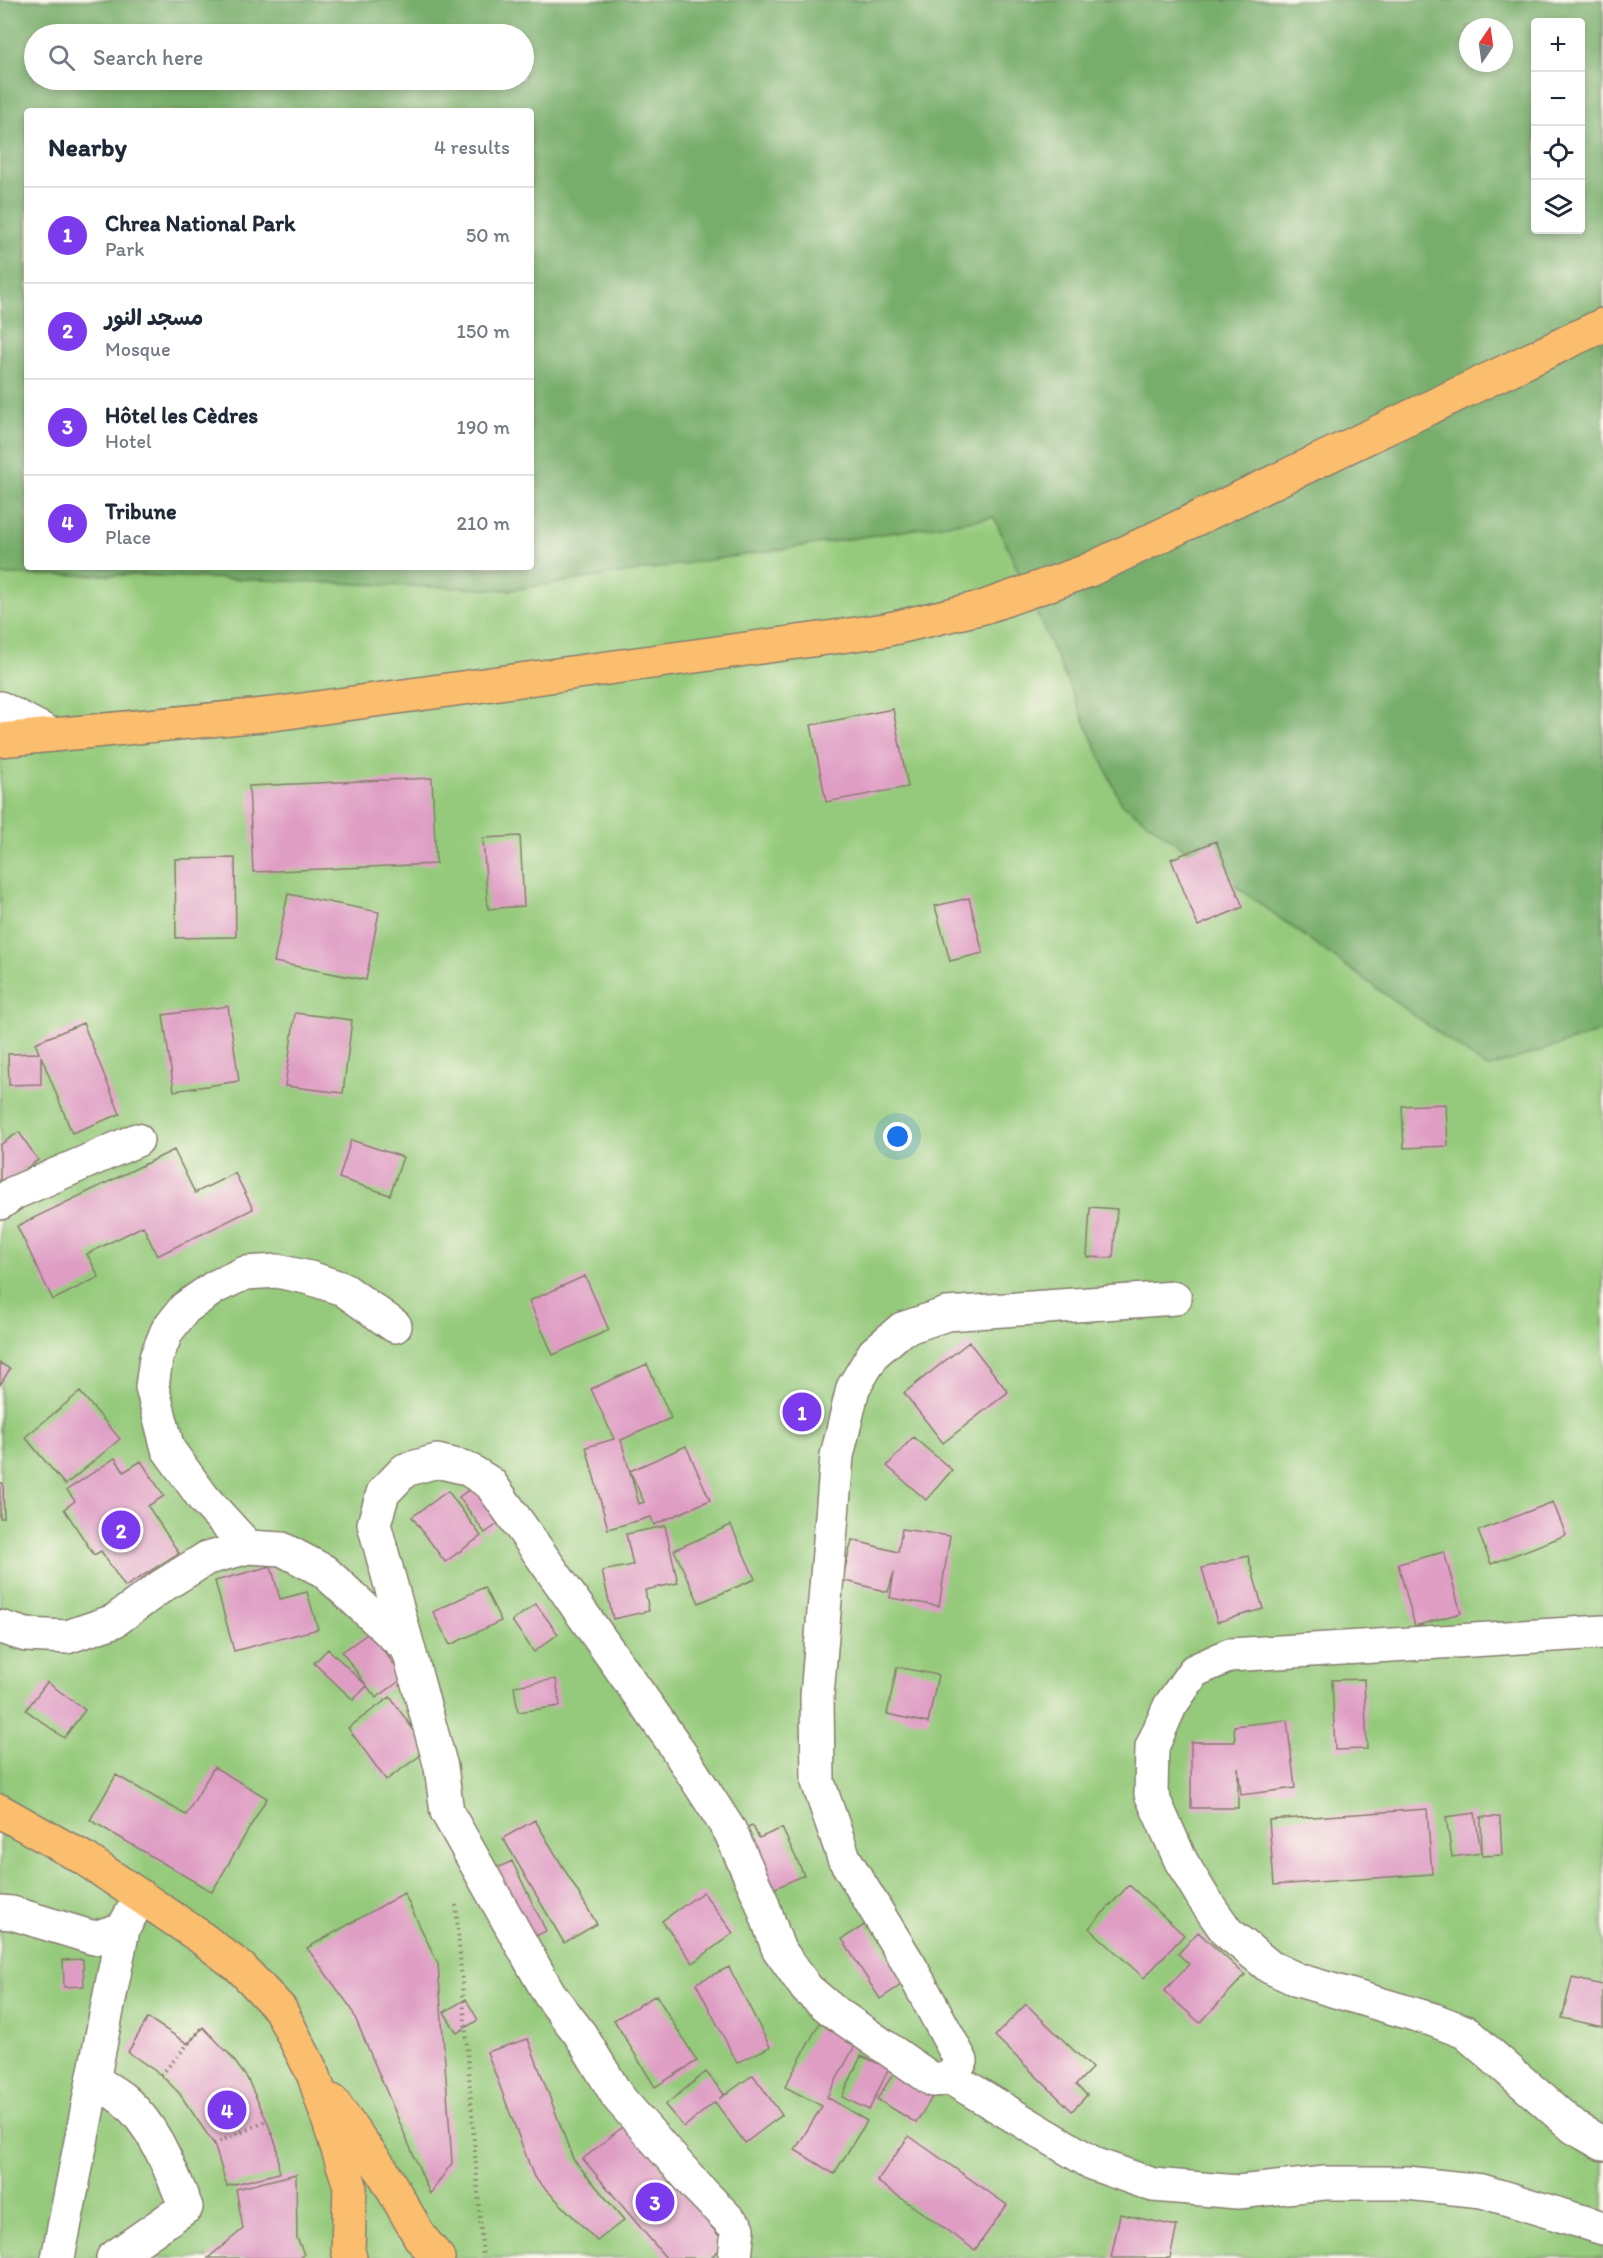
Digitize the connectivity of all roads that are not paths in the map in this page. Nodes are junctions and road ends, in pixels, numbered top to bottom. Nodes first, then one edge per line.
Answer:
1 (1603, 325) edge
2 (0, 708) edge
3 (52, 735) junction
4 (0, 740) edge
5 (138, 1140) dead end
6 (0, 1203) edge
7 (1175, 1298) dead end
8 (395, 1326) dead end
9 (248, 1546) junction
10 (0, 1627) edge
11 (1603, 1632) edge
12 (406, 1647) junction
13 (0, 1811) edge
14 (142, 1896) junction
15 (0, 1912) edge
16 (123, 1929) junction
17 (314, 2076) junction
18 (951, 2078) junction
19 (93, 2080) junction
20 (1603, 2144) edge
21 (1603, 2228) edge
22 (58, 2258) edge
23 (113, 2258) edge
24 (350, 2258) edge
25 (438, 2258) edge
26 (735, 2258) edge

1 - 3 main road
2 - 3 street
3 - 4 main road
5 - 6 street
7 - 18 street
8 - 9 street
9 - 10 street
9 - 12 street
11 - 20 street
12 - 18 street
12 - 26 street
13 - 14 main road
14 - 16 street
14 - 17 main road
15 - 16 street
16 - 19 street
17 - 24 main road
17 - 25 main road
18 - 21 street
19 - 22 street
19 - 23 street

